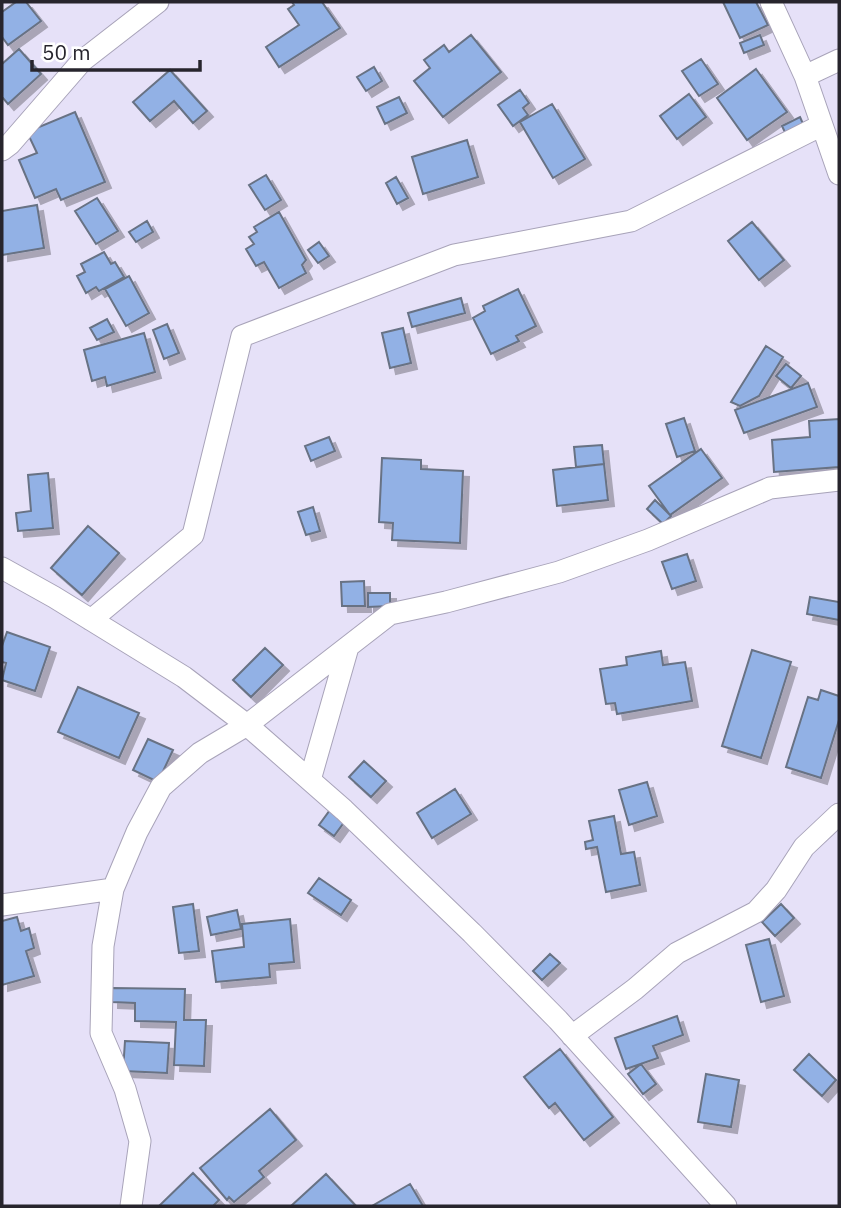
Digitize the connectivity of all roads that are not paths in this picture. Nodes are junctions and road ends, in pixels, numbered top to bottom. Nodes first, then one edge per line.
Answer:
1 (158, 2) edge
2 (771, 2) edge
3 (839, 60) edge
4 (805, 76) junction
5 (822, 125) junction
6 (2, 150) edge
7 (839, 174) edge
8 (839, 480) edge
9 (2, 568) edge
10 (92, 620) junction
11 (348, 648) junction
12 (247, 725) junction
13 (310, 780) junction
14 (839, 814) edge
15 (113, 889) junction
16 (2, 905) edge
17 (572, 1036) junction
18 (131, 1206) edge
19 (726, 1206) edge

1 - 6 street
2 - 4 street
3 - 4 street
4 - 5 street
5 - 7 street
5 - 10 street
8 - 11 street
9 - 10 street
10 - 12 street
11 - 12 street
11 - 13 street
12 - 13 street
12 - 15 street
13 - 17 street
14 - 17 street
15 - 16 street
15 - 18 street
17 - 19 street

